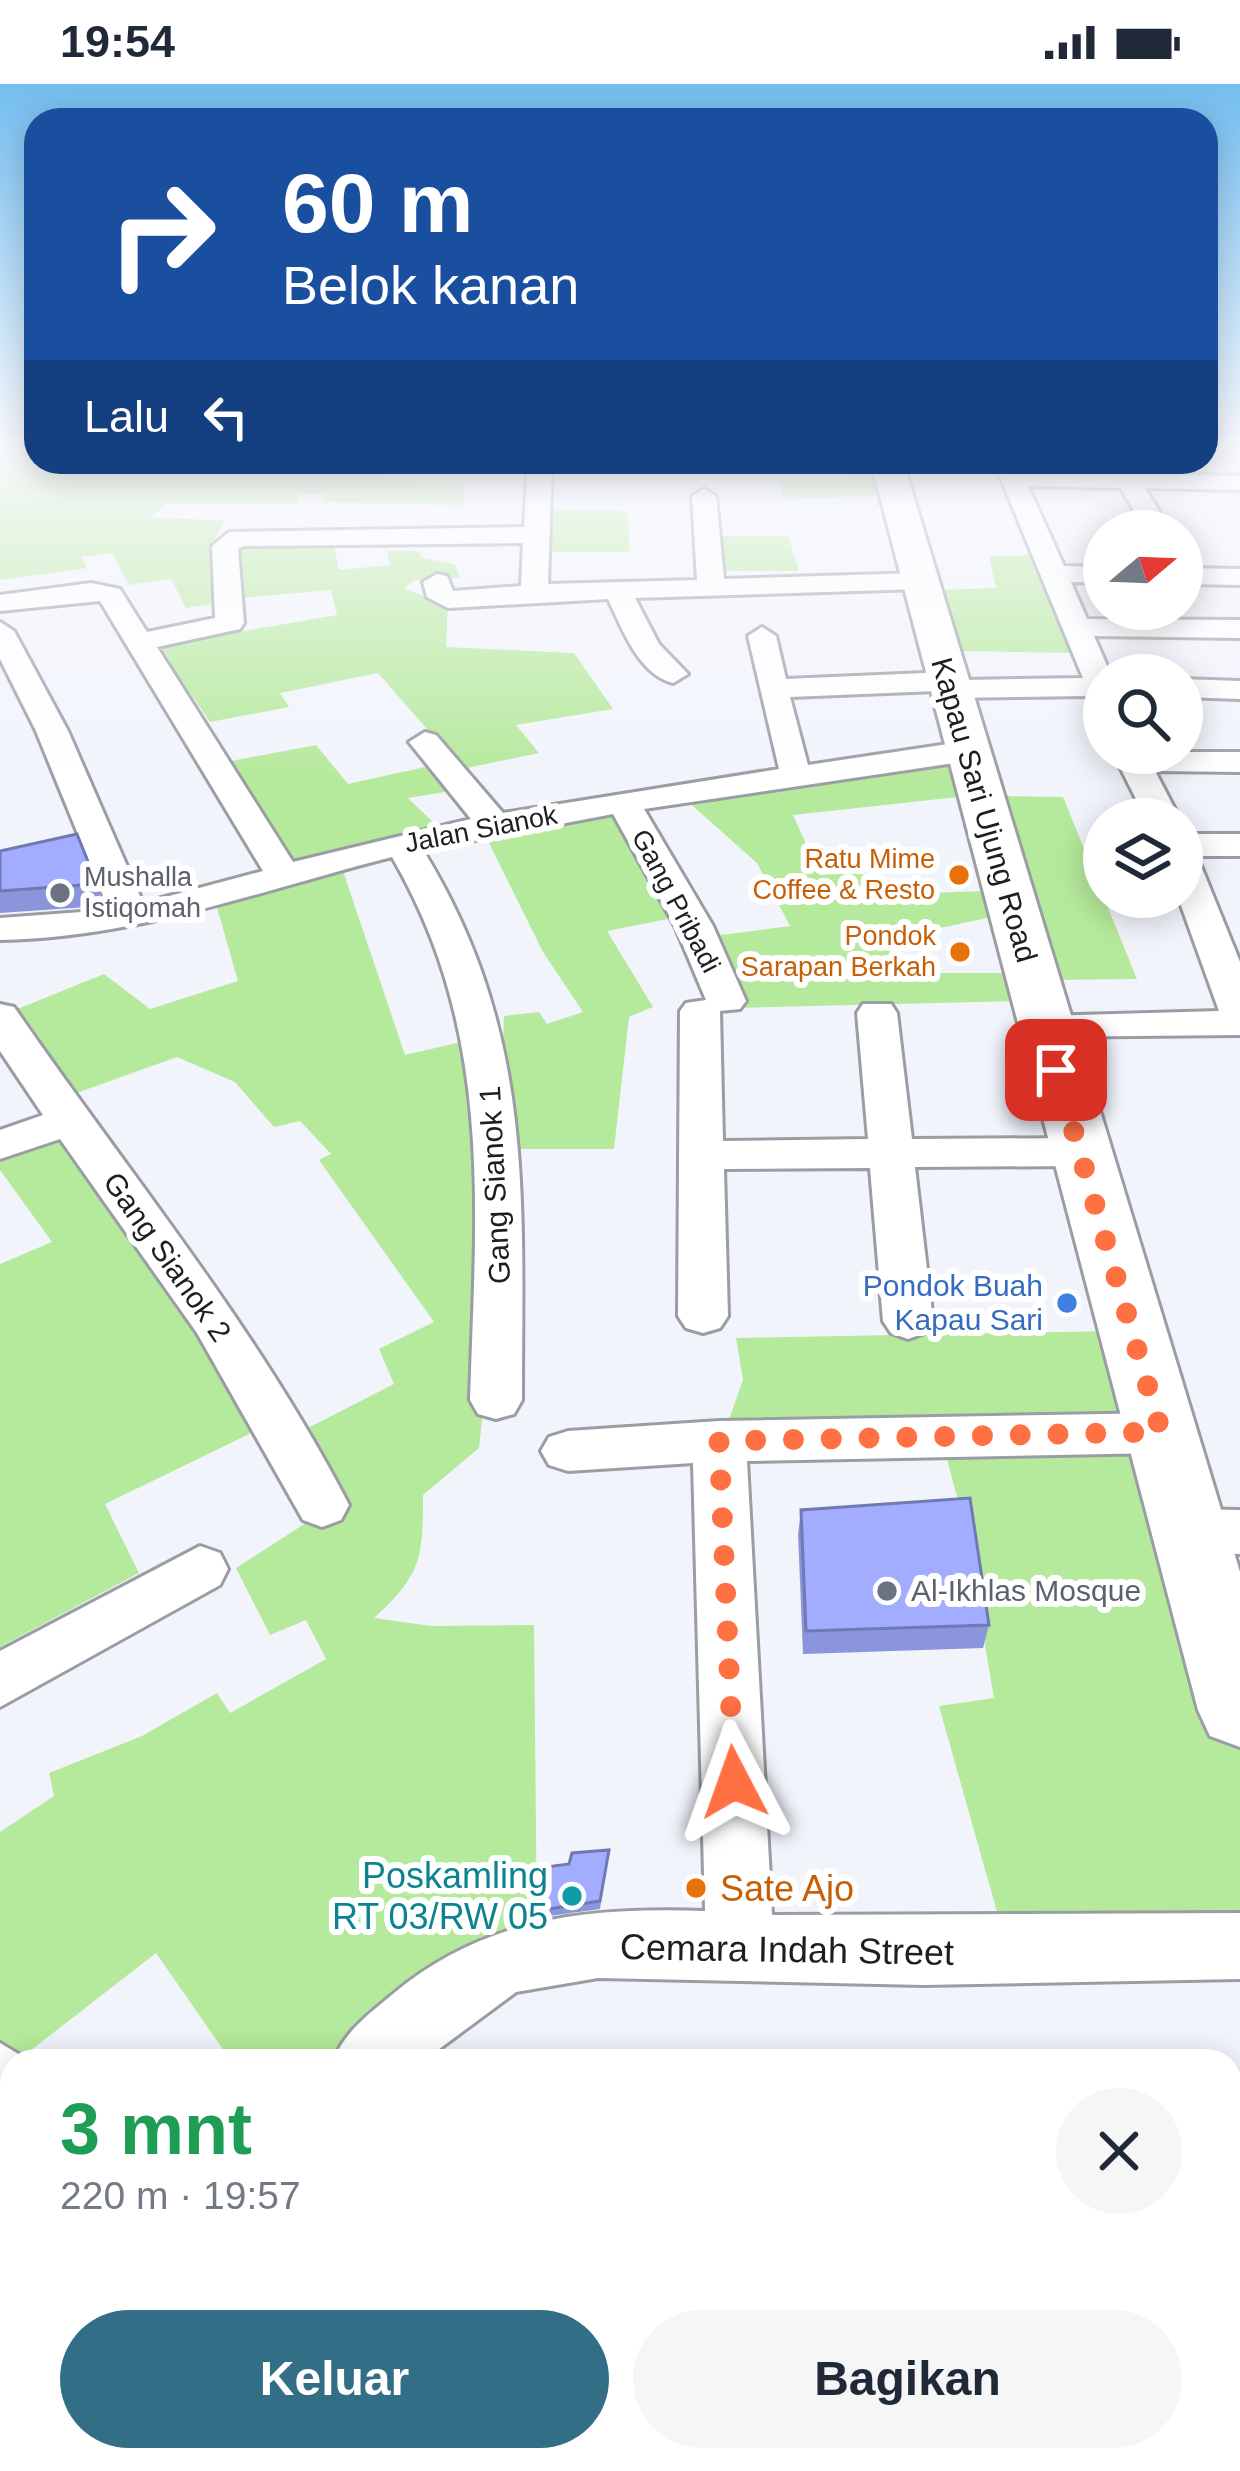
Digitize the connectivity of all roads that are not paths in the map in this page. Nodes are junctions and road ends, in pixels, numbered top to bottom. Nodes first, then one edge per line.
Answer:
1 (226, 558) edge
2 (536, 558) edge
3 (709, 558) edge
4 (914, 558) edge
5 (1047, 558) edge
6 (1053, 574) junction
7 (1083, 575) edge
8 (1203, 576) edge
9 (1240, 577) edge
10 (920, 581) junction
11 (437, 583) dead end
12 (711, 584) junction
13 (616, 588) junction
14 (534, 593) junction
15 (493, 596) junction
16 (0, 603) edge
17 (1076, 627) junction
18 (1240, 629) edge
19 (0, 631) edge
20 (500, 632) dead end
21 (762, 637) dead end
22 (136, 643) junction
23 (1088, 654) edge
24 (673, 674) dead end
25 (949, 685) junction
26 (1083, 688) edge
27 (773, 689) junction
28 (1203, 689) edge
29 (1240, 690) edge
30 (425, 742) dead end
31 (968, 751) junction
32 (1203, 760) edge
33 (1240, 762) edge
34 (792, 764) dead end
35 (624, 803) junction
36 (494, 824) junction
37 (402, 844) junction
38 (1203, 845) edge
39 (1240, 845) edge
40 (282, 873) junction
41 (1203, 915) edge
42 (130, 916) junction
43 (0, 929) edge
44 (877, 1013) dead end
45 (1240, 1013) edge
46 (0, 1016) edge
47 (1240, 1023) edge
48 (1045, 1028) junction
49 (70, 1120) junction
50 (0, 1145) edge
51 (890, 1151) junction
52 (1079, 1152) junction
53 (699, 1154) junction
54 (703, 1316) dead end
55 (908, 1321) dead end
56 (496, 1400) dead end
57 (1161, 1432) junction
58 (719, 1441) junction
59 (568, 1451) dead end
60 (322, 1505) dead end
61 (1213, 1531) edge
62 (200, 1569) dead end
63 (0, 1681) edge
64 (1240, 1710) edge
65 (1240, 1946) edge
66 (740, 1948) junction
67 (384, 2049) edge

1 - 22 street
2 - 14 street
3 - 12 street
4 - 10 street, Kapau Sari Ujung Road
5 - 6 street
6 - 7 street
6 - 17 street
8 - 9 street
10 - 12 street
10 - 25 street, Kapau Sari Ujung Road
11 - 15 street
12 - 13 street
13 - 14 street
13 - 24 street
14 - 15 street
15 - 20 street
16 - 22 street
17 - 18 street
17 - 23 street
19 - 42 street
21 - 27 street
22 - 40 street
25 - 26 street
25 - 27 street
25 - 31 street, Kapau Sari Ujung Road
27 - 34 street
28 - 29 street
30 - 36 street
31 - 35 street, Jalan Sianok
31 - 48 street, Kapau Sari Ujung Road
32 - 33 street
35 - 36 street, Jalan Sianok
35 - 53 street, Gang Pribadi
36 - 37 street, Jalan Sianok
37 - 40 street, Jalan Sianok
37 - 56 street, Gang Sianok 1
38 - 39 street
40 - 42 street, Jalan Sianok
41 - 45 street
42 - 43 street, Jalan Sianok
44 - 51 street
46 - 49 street, Gang Sianok 2
47 - 48 street
48 - 52 street, Kapau Sari Ujung Road
49 - 50 street
49 - 60 street, Gang Sianok 2
51 - 52 street
51 - 53 street
51 - 55 street
52 - 57 street, Kapau Sari Ujung Road
53 - 54 street
57 - 58 street
57 - 61 street, Kapau Sari Ujung Road
58 - 59 street
58 - 66 street
61 - 64 street, Kapau Sari Ujung Road
62 - 63 street
65 - 66 street, Cemara Indah Street
66 - 67 street, Cemara Indah Street

